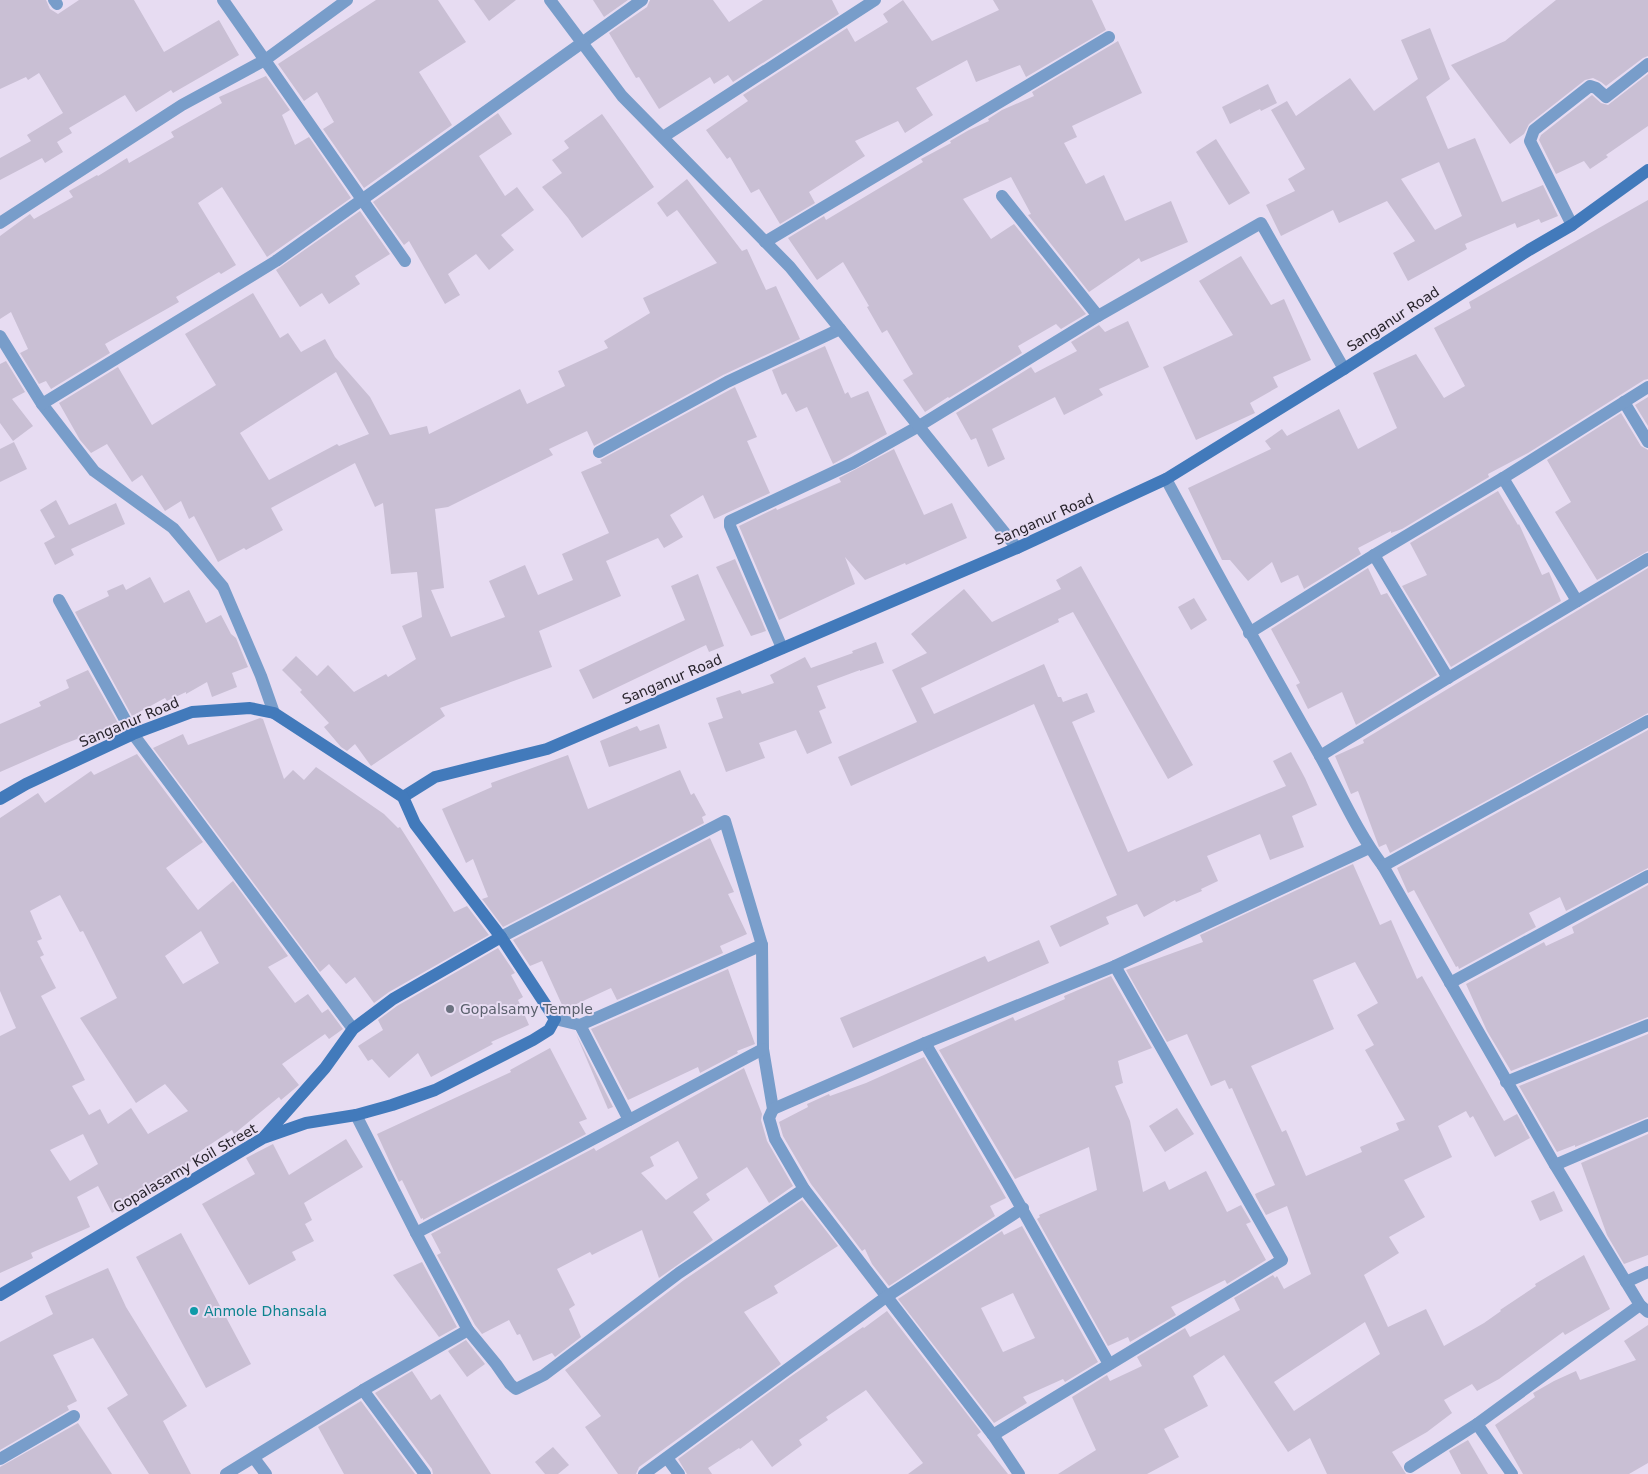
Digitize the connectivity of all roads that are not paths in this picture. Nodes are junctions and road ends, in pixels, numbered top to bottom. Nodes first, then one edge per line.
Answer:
1 (223, 0) edge
2 (347, 0) edge
3 (550, 0) edge
4 (642, 0) edge
5 (875, 0) edge
6 (1109, 37) dead end
7 (582, 42) junction
8 (264, 60) junction
9 (1648, 64) edge
10 (663, 138) junction
11 (1648, 170) edge
12 (1002, 196) dead end
13 (362, 200) junction
14 (0, 223) edge
15 (1572, 225) junction
16 (765, 242) junction
17 (405, 261) dead end
18 (1098, 316) junction
19 (840, 329) junction
20 (0, 336) edge
21 (1344, 369) junction
22 (1648, 387) edge
23 (1624, 402) junction
24 (42, 404) junction
25 (918, 426) junction
26 (1648, 442) edge
27 (599, 452) dead end
28 (1503, 478) junction
29 (1166, 479) junction
30 (1017, 548) junction
31 (1374, 556) junction
32 (1648, 559) edge
33 (59, 600) dead end
34 (1577, 601) junction
35 (1249, 633) junction
36 (782, 648) junction
37 (1448, 678) junction
38 (274, 713) junction
39 (1648, 721) edge
40 (133, 734) junction
41 (1320, 756) junction
42 (403, 798) junction
43 (0, 799) edge
44 (1369, 848) junction
45 (1383, 866) junction
46 (1648, 876) edge
47 (501, 937) junction
48 (762, 945) junction
49 (1115, 966) junction
50 (1450, 983) junction
51 (555, 1019) junction
52 (580, 1024) junction
53 (1648, 1025) edge
54 (353, 1029) junction
55 (924, 1043) junction
56 (763, 1049) junction
57 (1506, 1082) junction
58 (772, 1109) junction
59 (356, 1114) junction
60 (629, 1120) junction
61 (1648, 1125) edge
62 (263, 1138) junction
63 (1554, 1165) junction
64 (804, 1189) junction
65 (1022, 1208) junction
66 (416, 1233) junction
67 (1648, 1272) edge
68 (1626, 1282) junction
69 (0, 1295) edge
70 (886, 1297) junction
71 (1644, 1308) edge
72 (468, 1330) junction
73 (1110, 1364) junction
74 (362, 1390) junction
75 (74, 1416) dead end
76 (1478, 1424) junction
77 (993, 1435) junction
78 (254, 1458) junction
79 (667, 1458) junction
80 (0, 1459) edge
81 (1410, 1467) dead end
82 (226, 1474) edge
83 (266, 1474) edge
84 (425, 1474) edge
85 (644, 1474) edge
86 (679, 1474) edge
87 (1019, 1474) edge
88 (1512, 1474) edge

1 - 8 street
2 - 8 street
3 - 7 street
4 - 7 street
5 - 10 street
6 - 16 street
7 - 10 street
7 - 13 street
8 - 13 street
8 - 14 street
9 - 15 street
10 - 16 street
11 - 15 main road, Sanganur Road
12 - 18 street
13 - 17 street
13 - 24 street
15 - 21 main road, Sanganur Road
16 - 19 street
18 - 21 street
18 - 25 street
19 - 25 street
19 - 27 street
20 - 24 street
21 - 29 main road, Sanganur Road
22 - 23 street
23 - 26 street
23 - 28 street
24 - 38 street
25 - 30 street
25 - 36 street
28 - 31 street
28 - 34 street
29 - 30 main road, Sanganur Road
29 - 35 street
30 - 36 main road, Sanganur Road
31 - 35 street
31 - 37 street
32 - 34 street
33 - 40 street
34 - 37 street
35 - 41 street
36 - 42 main road, Sanganur Road
37 - 41 street
38 - 40 main road, Sanganur Road
38 - 42 main road, Sanganur Road
39 - 45 street
40 - 43 main road, Sanganur Road
40 - 54 street
41 - 44 street
42 - 47 main road
44 - 45 street
44 - 49 street
45 - 50 street
46 - 50 street
47 - 48 street
47 - 51 main road
47 - 54 main road
48 - 52 street
48 - 56 street
49 - 55 street
49 - 73 street
50 - 57 street
51 - 52 street
51 - 59 main road, Gopalasamy Koil Street
52 - 60 street
53 - 57 street
54 - 62 main road
55 - 58 street
55 - 65 street
56 - 58 street
56 - 60 street
57 - 63 street
58 - 64 street
59 - 62 main road, Gopalasamy Koil Street
59 - 66 street
60 - 66 street
61 - 63 street
62 - 69 main road, Gopalasamy Koil Street
63 - 68 street
64 - 70 street
64 - 72 street
65 - 70 street
65 - 73 street
66 - 72 street
67 - 68 street
68 - 71 street
70 - 77 street
70 - 79 street
71 - 76 street
72 - 74 street
73 - 77 street
74 - 78 street
74 - 84 street
75 - 80 street
76 - 81 street
76 - 88 street
77 - 87 street
78 - 82 street
78 - 83 street
79 - 85 street
79 - 86 street

